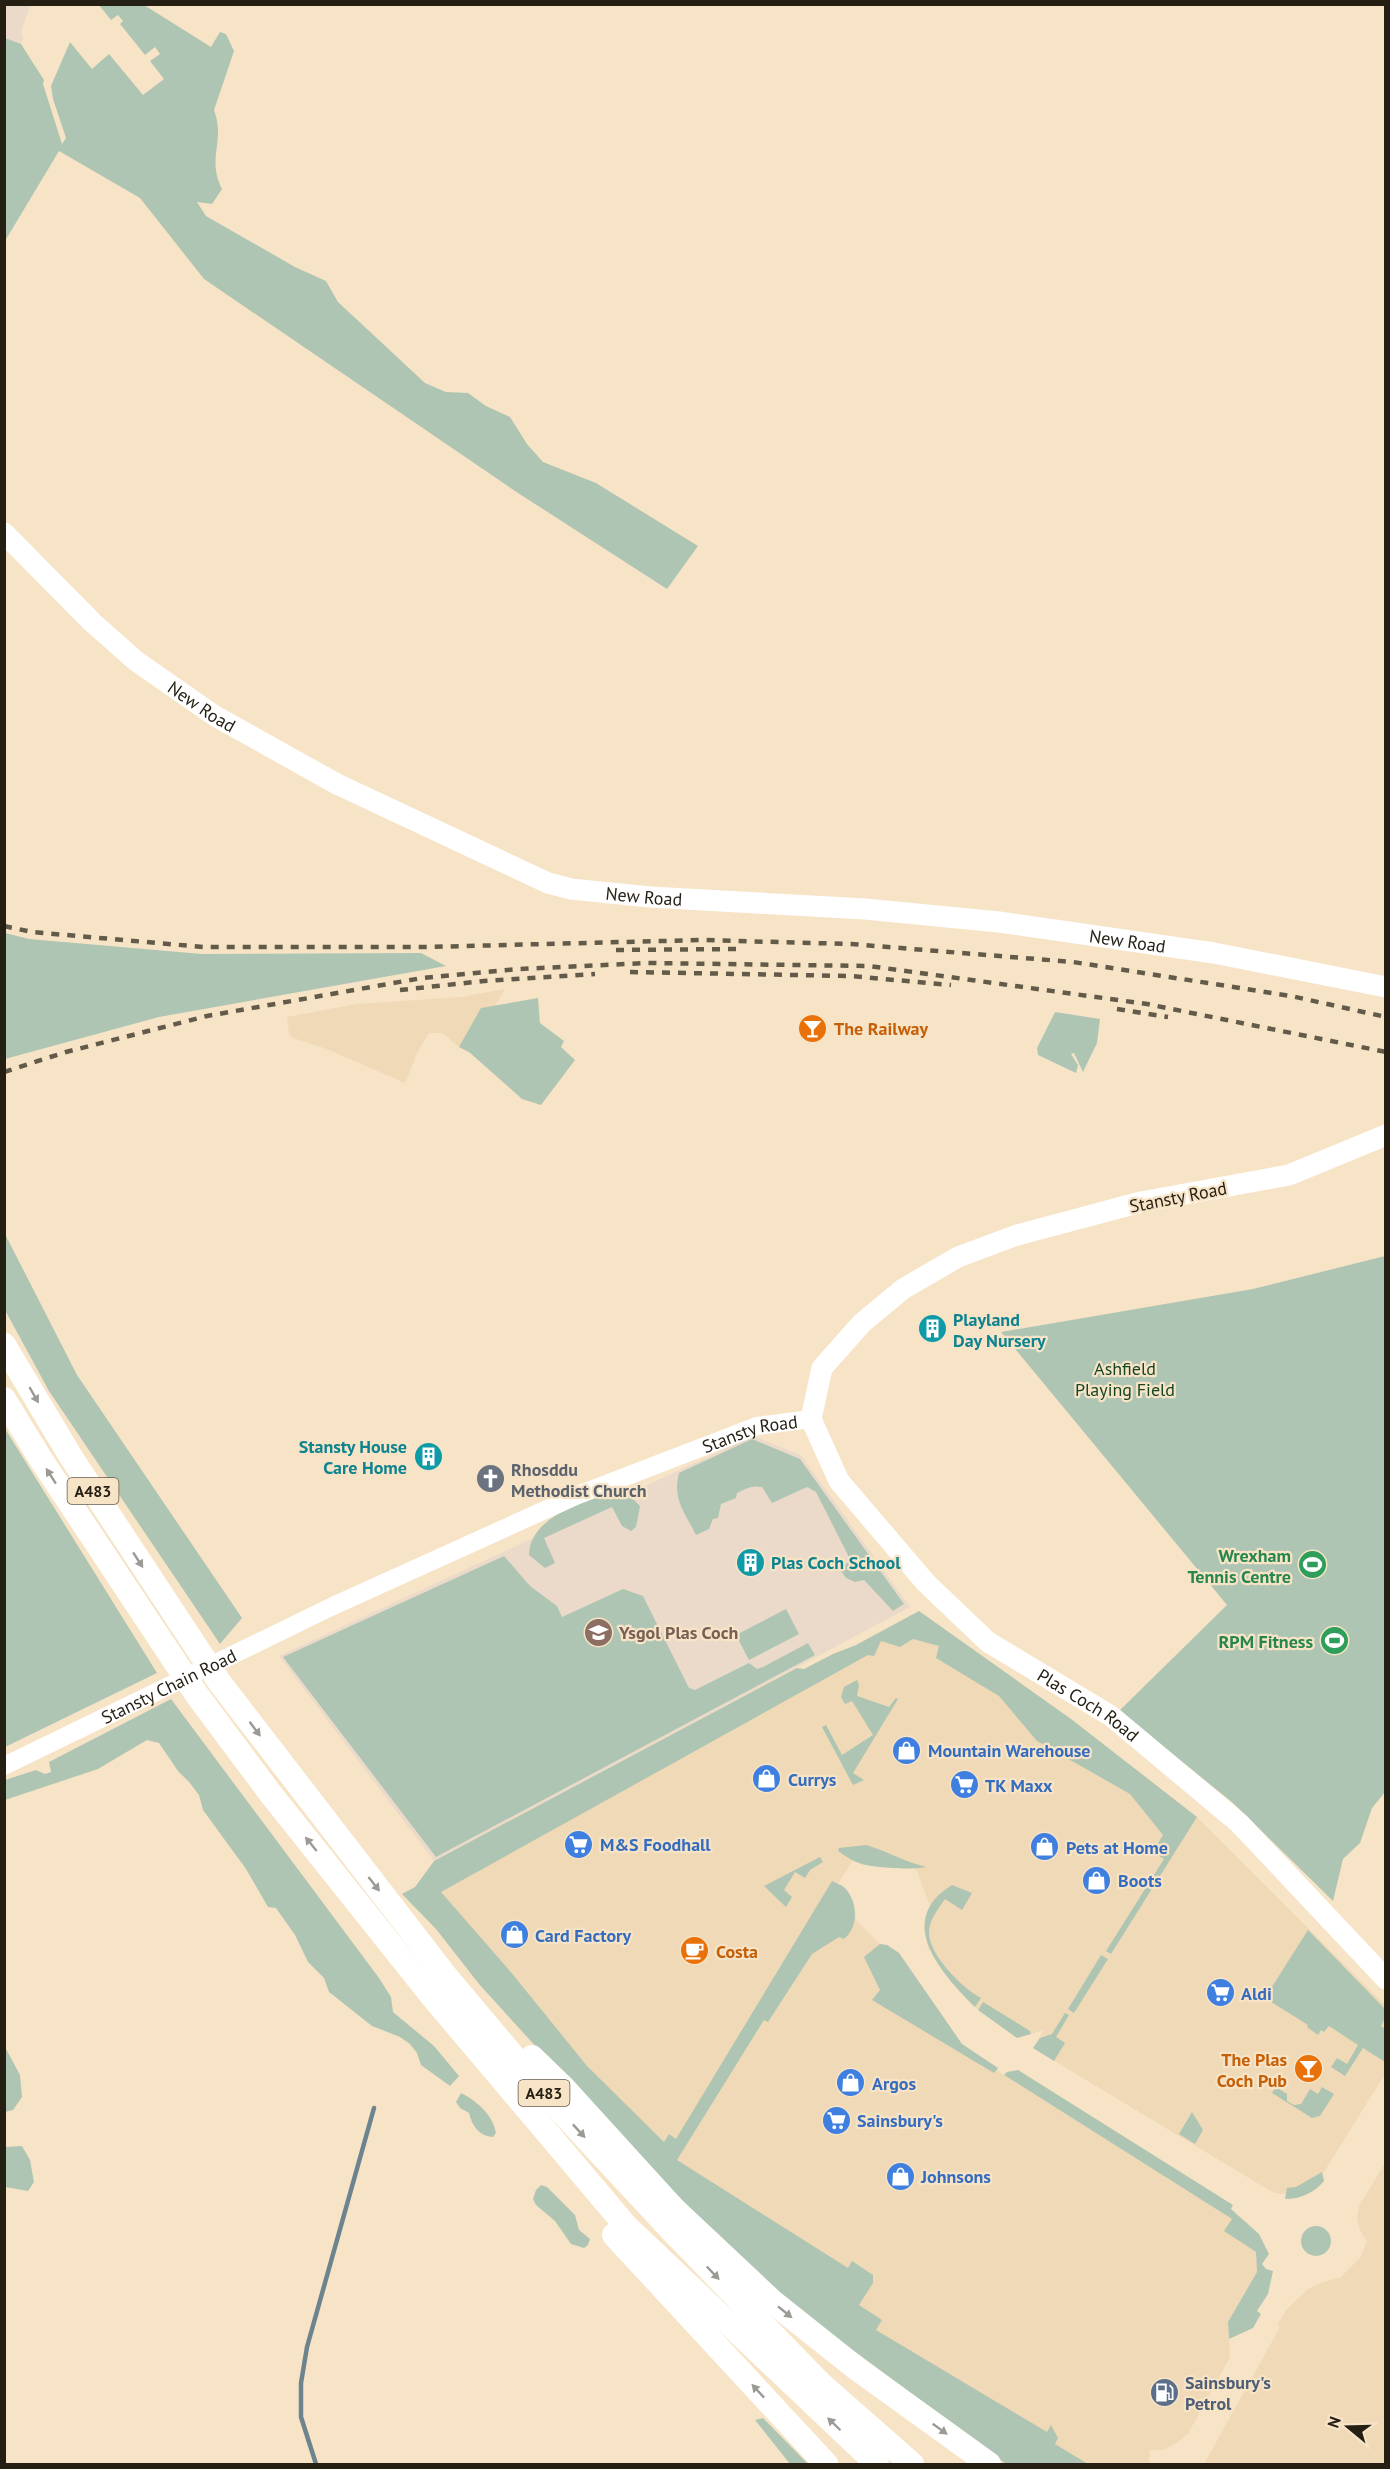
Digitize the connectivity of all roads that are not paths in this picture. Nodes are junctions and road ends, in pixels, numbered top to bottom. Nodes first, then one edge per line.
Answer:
1 (4, 533) edge
2 (1386, 987) edge
3 (1386, 1135) edge
4 (4, 1345) edge
5 (4, 1399) edge
6 (811, 1419) junction
7 (333, 1606) joint
8 (4, 1766) edge
9 (412, 1971) junction
10 (445, 1975) junction
11 (1386, 1979) edge
12 (826, 2464) edge
13 (877, 2464) edge
14 (912, 2464) edge
15 (989, 2464) edge

1 - 2 main road, New Road
3 - 6 main road, Stansty Road
4 -> 10 highway, A483
9 -> 5 highway, A483
6 - 7 street, Stansty Road
6 - 11 main road, Plas Coch Road
7 - 8 street, Stansty Chain Road
12 -> 9 highway, A483
13 -> 9 highway, A483
10 -> 14 highway, A483
10 -> 15 highway, A483

